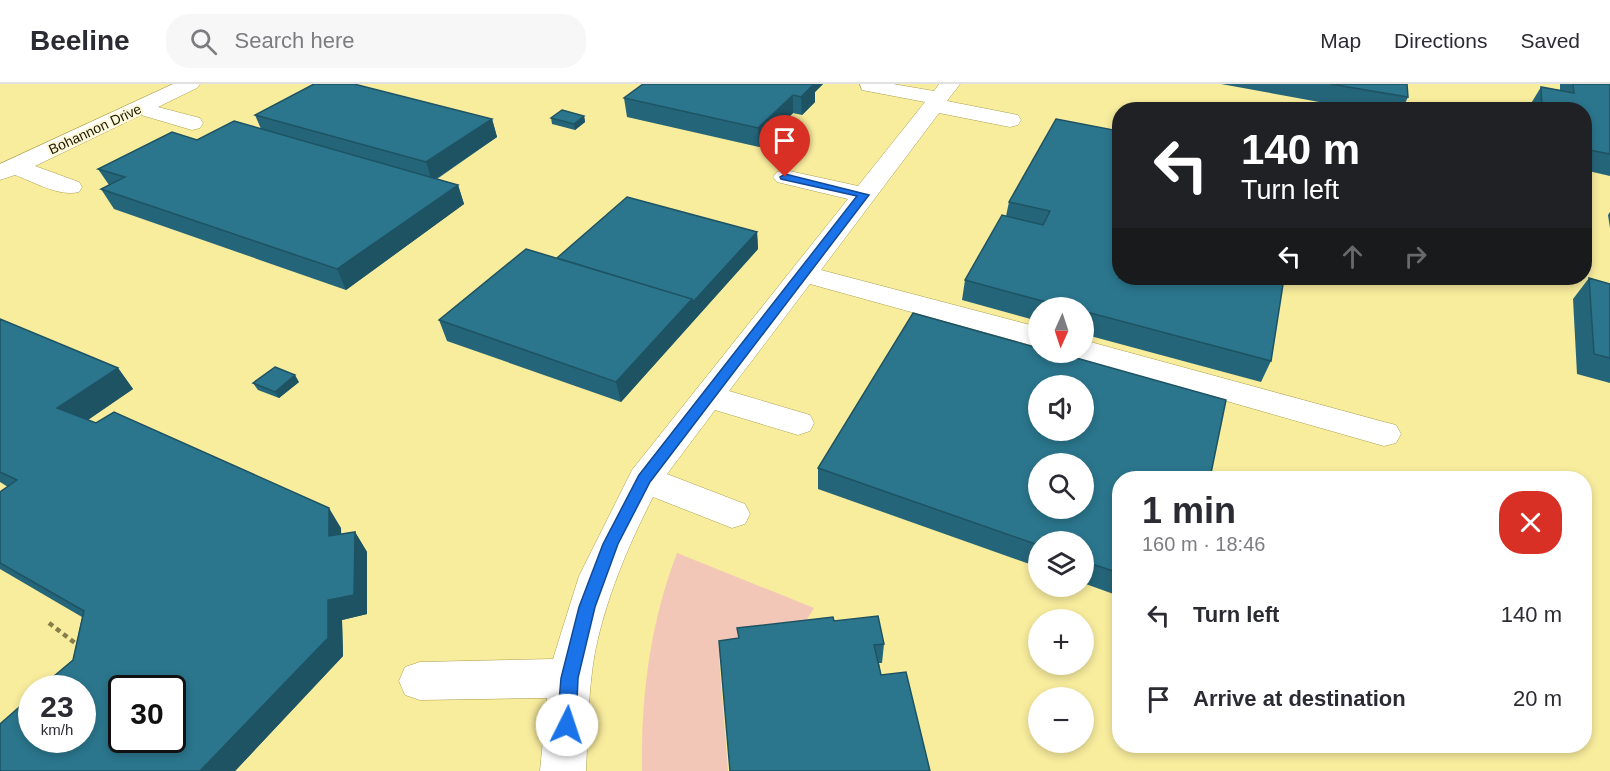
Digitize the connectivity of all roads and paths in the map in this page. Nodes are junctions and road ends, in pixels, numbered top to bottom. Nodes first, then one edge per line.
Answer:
1 (190, 84) edge
2 (869, 86) dead end
3 (941, 96) edge
4 (139, 108) junction
5 (1010, 120) dead end
6 (192, 123) dead end
7 (7, 170) edge
8 (785, 177) dead end
9 (70, 186) dead end
10 (864, 195) junction
11 (802, 273) junction
12 (1028, 335) edge
13 (1094, 353) edge
14 (707, 396) junction
15 (798, 423) dead end
16 (1384, 434) dead end
17 (644, 479) junction
18 (732, 514) dead end
19 (49, 623) dead end
20 (83, 652) edge
21 (570, 678) junction
22 (420, 681) dead end
23 (563, 771) edge

1 - 4 street, Bohannon Drive
2 - 3 street
3 - 5 street
3 - 10 street
4 - 6 street
4 - 7 street, Bohannon Drive
7 - 9 street
8 - 10 street
10 - 11 street
11 - 12 street
11 - 14 street
13 - 16 street
14 - 15 street
14 - 17 street
17 - 18 street
17 - 21 street
19 - 20 path
21 - 22 street
21 - 23 street

